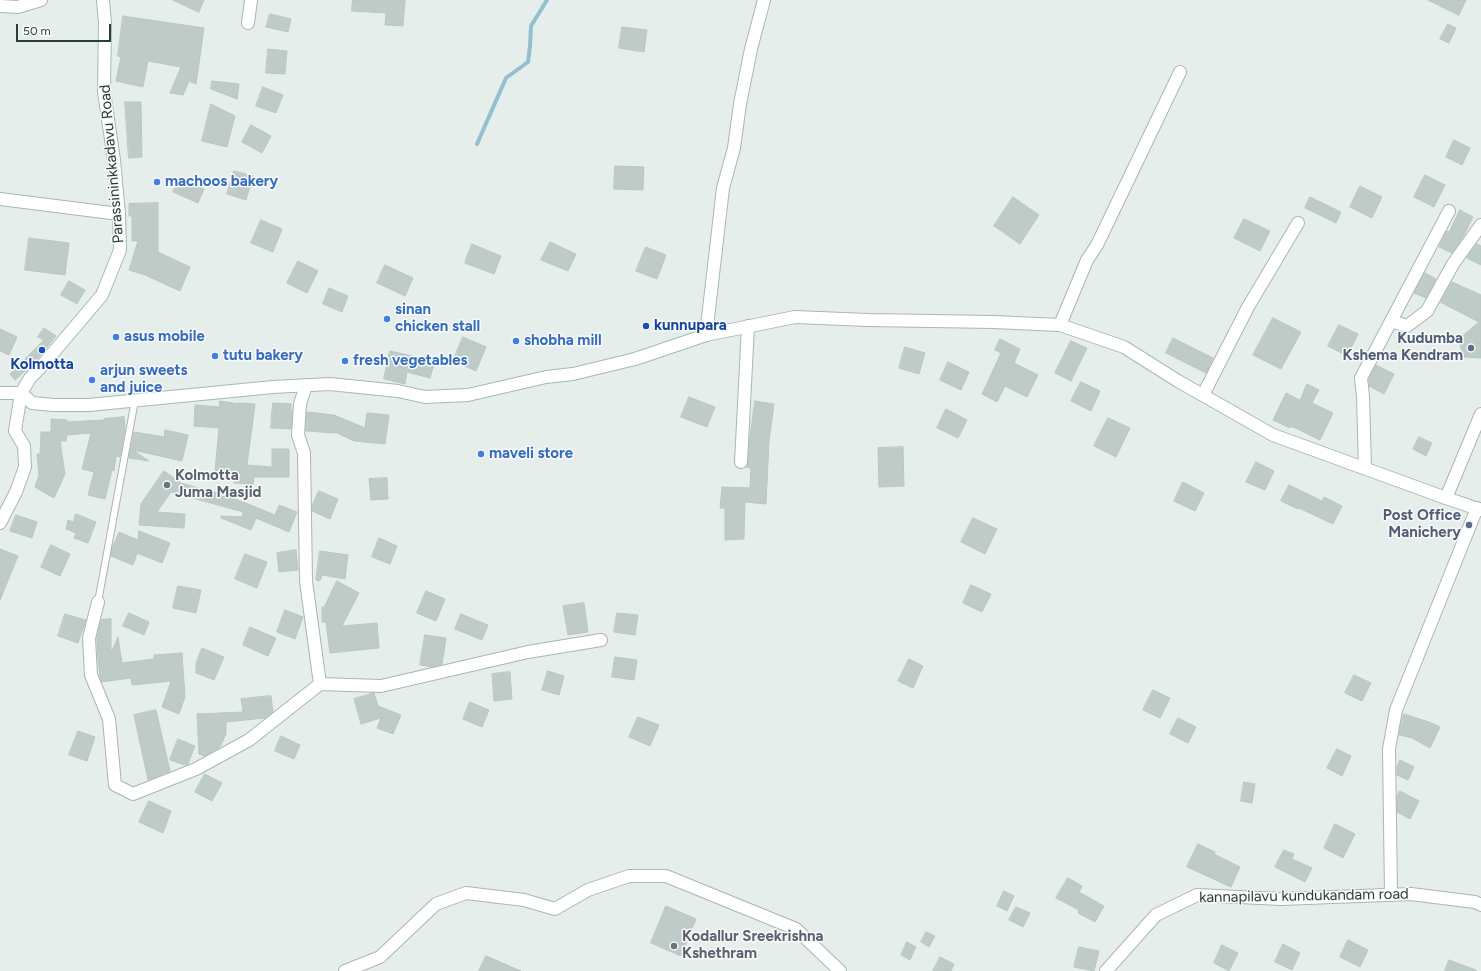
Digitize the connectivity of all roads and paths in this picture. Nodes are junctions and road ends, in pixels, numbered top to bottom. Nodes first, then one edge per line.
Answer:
1 (41, 0) edge
2 (103, 0) edge
3 (251, 0) edge
4 (764, 0) edge
5 (0, 6) edge
6 (248, 23) dead end
7 (1180, 72) dead end
8 (0, 199) edge
9 (1448, 211) dead end
10 (119, 214) junction
11 (1298, 223) dead end
12 (1481, 225) edge
13 (1391, 321) junction
14 (1060, 325) junction
15 (748, 326) junction
16 (706, 335) junction
17 (306, 385) junction
18 (0, 393) edge
19 (22, 393) junction
20 (1204, 395) junction
21 (134, 400) junction
22 (1481, 414) edge
23 (741, 462) dead end
24 (1365, 468) junction
25 (1446, 498) junction
26 (1479, 509) edge
27 (0, 524) edge
28 (98, 602) joint
29 (601, 640) dead end
30 (320, 684) junction
31 (1391, 895) junction
32 (1481, 905) edge
33 (345, 971) edge
34 (840, 971) edge
35 (1106, 971) edge

1 - 5 street
2 - 10 street, Parassininkkadavu Road
3 - 6 street
4 - 16 street
7 - 14 street
8 - 10 street
9 - 13 street
10 - 19 street, Parassininkkadavu Road
11 - 20 street
12 - 13 street
13 - 24 street
14 - 15 street
14 - 20 street
15 - 16 street
15 - 23 street
16 - 17 street
17 - 21 street
17 - 30 street
18 - 19 street
19 - 21 street
19 - 27 street
20 - 24 street
21 - 28 lane
22 - 25 street
24 - 25 street
25 - 26 street
26 - 31 street
28 - 30 street
29 - 30 street
31 - 32 street, kannapilavu kundukandam road
31 - 35 street, kannapilavu kundukandam road
33 - 34 street

